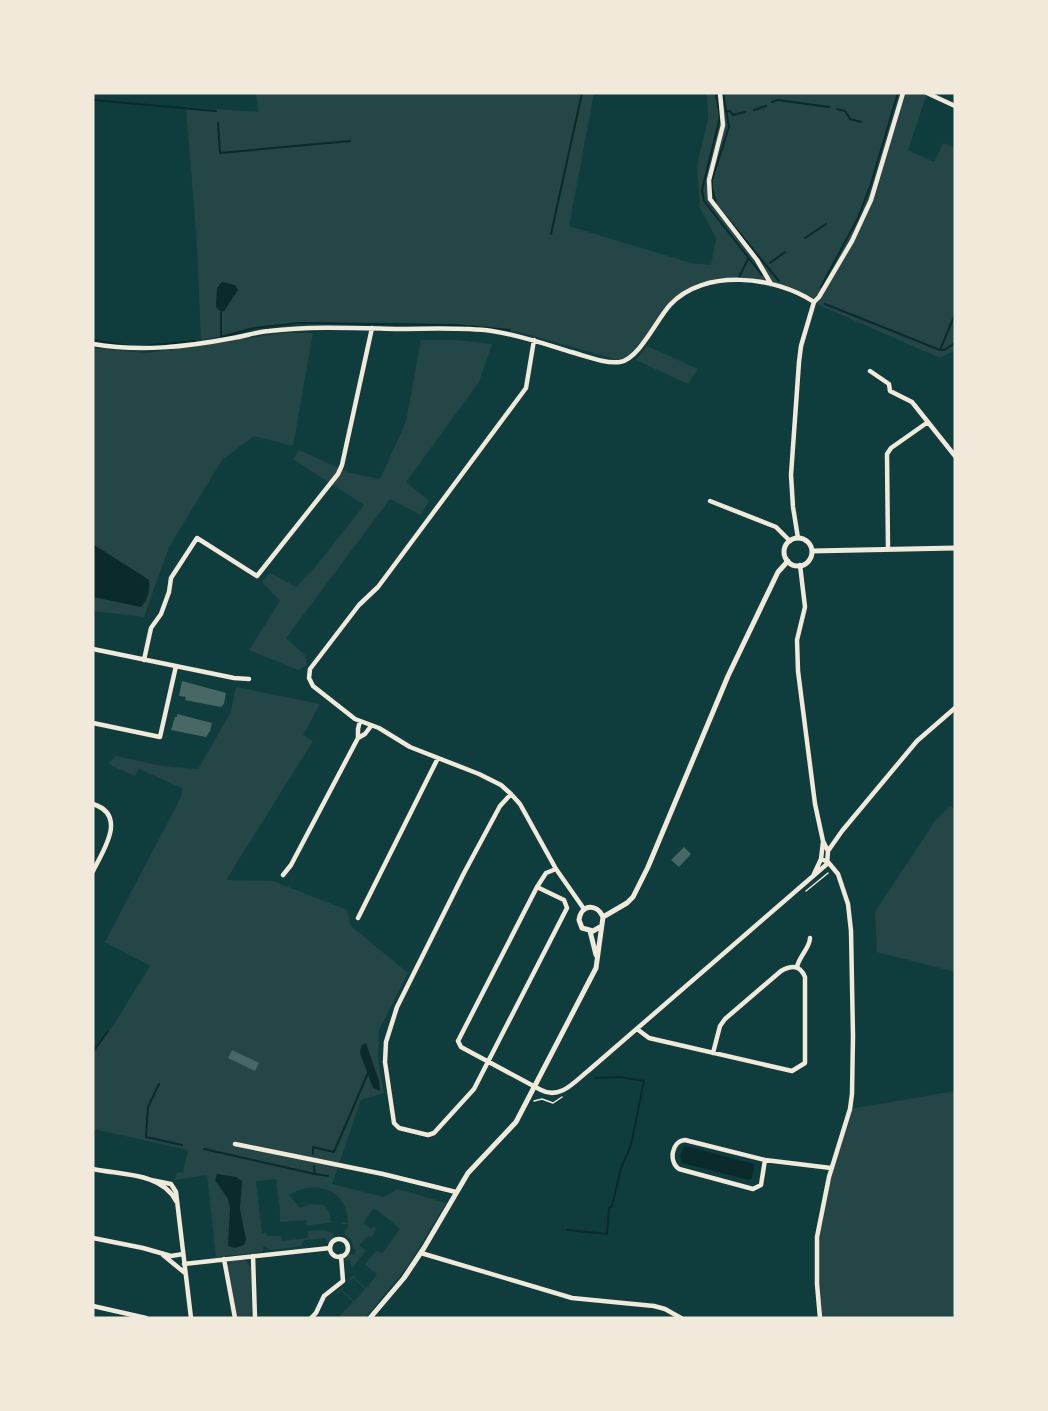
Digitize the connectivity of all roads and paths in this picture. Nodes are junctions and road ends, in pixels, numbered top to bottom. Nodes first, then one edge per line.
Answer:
1 (720, 93) edge
2 (903, 93) edge
3 (927, 93) edge
4 (955, 106) edge
5 (771, 284) junction
6 (814, 302) junction
7 (372, 328) junction
8 (534, 340) junction
9 (93, 344) edge
10 (870, 371) dead end
11 (928, 422) junction
12 (955, 456) edge
13 (710, 501) dead end
14 (798, 538) junction
15 (789, 541) junction
16 (955, 548) edge
17 (888, 549) junction
18 (812, 551) junction
19 (788, 561) junction
20 (800, 565) junction
21 (93, 649) edge
22 (144, 660) junction
23 (176, 666) junction
24 (249, 678) dead end
25 (955, 708) edge
26 (360, 722) junction
27 (93, 723) edge
28 (371, 726) junction
29 (358, 738) junction
30 (438, 758) junction
31 (511, 794) junction
32 (93, 804) edge
33 (837, 837) junction
34 (824, 841) junction
35 (828, 851) junction
36 (821, 859) junction
37 (828, 862) junction
38 (556, 869) junction
39 (93, 871) edge
40 (283, 875) dead end
41 (811, 879) junction
42 (537, 887) junction
43 (584, 909) junction
44 (603, 917) junction
45 (357, 918) dead end
46 (600, 927) junction
47 (590, 931) junction
48 (810, 938) dead end
49 (597, 962) junction
50 (797, 967) junction
51 (637, 1029) junction
52 (713, 1053) junction
53 (488, 1062) junction
54 (534, 1086) junction
55 (235, 1144) dead end
56 (765, 1160) junction
57 (93, 1168) edge
58 (831, 1168) junction
59 (151, 1180) junction
60 (456, 1192) junction
61 (178, 1207) junction
62 (93, 1238) edge
63 (330, 1248) junction
64 (421, 1252) junction
65 (161, 1254) junction
66 (183, 1254) junction
67 (253, 1256) junction
68 (341, 1256) junction
69 (224, 1259) junction
70 (184, 1264) junction
71 (186, 1273) junction
72 (93, 1306) edge
73 (146, 1318) edge
74 (191, 1318) edge
75 (235, 1318) edge
76 (255, 1318) edge
77 (311, 1318) edge
78 (370, 1318) edge
79 (681, 1318) edge
80 (820, 1318) edge

1 - 5 street
2 - 6 street
3 - 4 street
5 - 6 street
5 - 8 street
6 - 14 street
7 - 8 street
7 - 9 street
7 - 22 street
8 - 26 street
10 - 11 street
11 - 12 street
11 - 17 street
13 - 15 street
14 - 15 street
14 - 18 street
15 - 19 street
16 - 17 street
17 - 18 street
18 - 20 street
19 - 20 street
19 - 44 street
20 - 34 street
21 - 22 street
22 - 23 street
23 - 24 street
23 - 27 street
25 - 33 street
26 - 28 street
26 - 29 street
28 - 29 street
28 - 30 street
29 - 40 street
30 - 31 street
30 - 45 street
31 - 38 street
31 - 53 street
32 - 39 street
33 - 34 street
33 - 35 street
34 - 35 street
34 - 36 street
35 - 37 street
36 - 37 street
36 - 41 street
37 - 41 street
37 - 58 street
38 - 42 street
38 - 43 street
41 - 51 street
42 - 53 street
42 - 53 street
43 - 44 street
43 - 47 street
44 - 46 street
46 - 47 street
46 - 49 street
47 - 49 street
48 - 50 street
49 - 54 street
50 - 52 street
50 - 52 street
51 - 52 street
51 - 54 street
53 - 54 street
54 - 60 street
55 - 60 street
56 - 56 street
56 - 58 street
57 - 59 street
58 - 80 street
59 - 61 street
59 - 61 street
60 - 64 street
61 - 66 street
62 - 65 street
63 - 67 street
63 - 68 street
63 - 68 street
64 - 78 street
64 - 79 street
65 - 66 street
65 - 71 street
66 - 70 street
67 - 69 street
67 - 76 street
68 - 77 street
69 - 70 street
69 - 75 street
70 - 71 street
71 - 74 street
72 - 73 street

